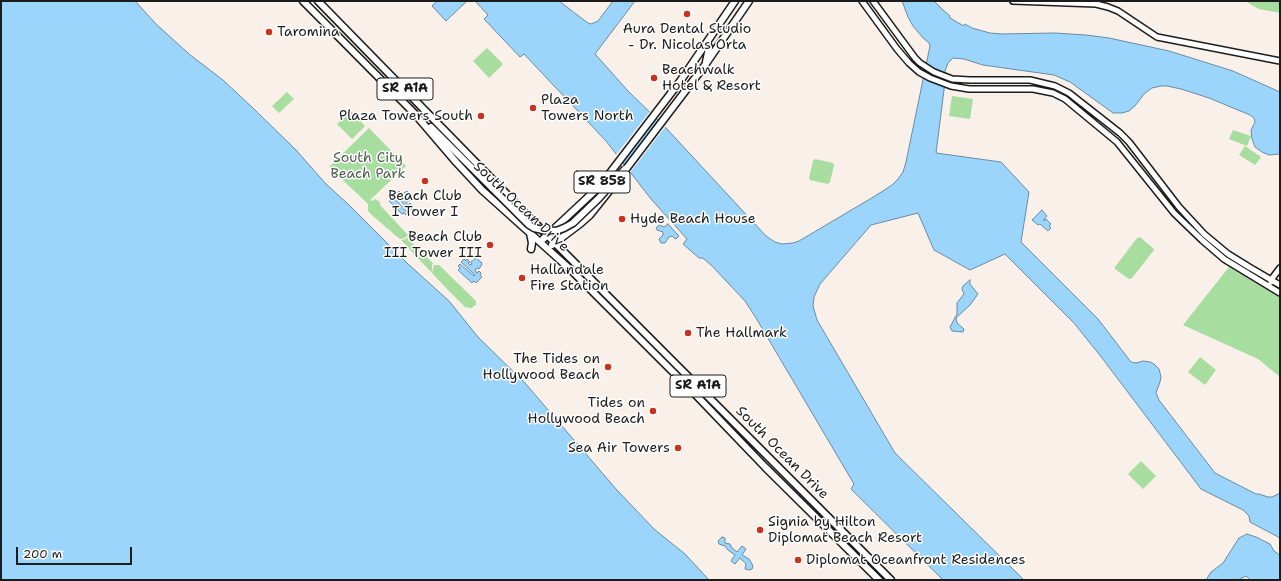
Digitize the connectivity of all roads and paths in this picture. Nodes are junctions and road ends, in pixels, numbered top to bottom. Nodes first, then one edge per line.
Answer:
1 (303, 1) edge
2 (318, 1) edge
3 (735, 1) edge
4 (749, 1) edge
5 (862, 1) edge
6 (873, 1) edge
7 (1013, 1) edge
8 (707, 43) junction
9 (1280, 61) edge
10 (705, 65) junction
11 (375, 74) junction
12 (1102, 118) junction
13 (1097, 124) junction
14 (1120, 133) junction
15 (1114, 139) junction
16 (625, 170) junction
17 (490, 198) junction
18 (514, 201) junction
19 (533, 221) junction
20 (561, 223) junction
21 (570, 232) junction
22 (530, 233) junction
23 (548, 235) junction
24 (540, 242) junction
25 (555, 242) junction
26 (547, 248) junction
27 (531, 250) dead end
28 (566, 254) junction
29 (1280, 268) edge
30 (1271, 280) junction
31 (1279, 283) edge
32 (1270, 287) junction
33 (593, 292) junction
34 (1280, 292) edge
35 (606, 294) junction
36 (691, 391) junction
37 (705, 393) junction
38 (850, 550) junction
39 (866, 554) junction
40 (879, 580) edge
41 (892, 580) edge

1 - 11 main road, South Ocean Drive / SR A1A
2 - 18 main road, South Ocean Drive / SR A1A
3 - 8 main road, SR 858
4 - 10 main road, SR 858
5 - 13 street
6 - 12 street
7 - 9 street
8 - 10 main road
8 - 20 main road, SR 858
10 - 16 main road, SR 858
11 - 16 main road, bridge
11 - 17 main road, South Ocean Drive / SR A1A
12 - 13 street
12 - 14 street
13 - 15 street
14 - 15 street
14 - 30 street
15 - 32 street
16 - 21 main road, SR 858, bridge
17 - 18 main road
17 - 22 main road, South Ocean Drive / SR A1A
18 - 19 main road, South Ocean Drive / SR A1A
19 - 20 main road
19 - 23 main road, South Ocean Drive / SR A1A
20 - 23 main road, SR 858
21 - 25 main road, SR 858
21 - 28 main road
22 - 24 main road, South Ocean Drive / SR A1A
22 - 27 main road
23 - 24 main road, SR 858
23 - 25 main road, South Ocean Drive / SR A1A
24 - 26 main road, South Ocean Drive / SR A1A
25 - 26 main road, SR 858
25 - 28 main road, South Ocean Drive / SR A1A
26 - 33 main road, South Ocean Drive / SR A1A
28 - 35 main road, South Ocean Drive / SR A1A
29 - 30 street
30 - 31 street
30 - 32 street
31 - 32 street
32 - 34 street
33 - 35 main road
33 - 36 main road, South Ocean Drive / SR A1A
35 - 37 main road, South Ocean Drive / SR A1A
36 - 37 main road
36 - 38 main road, South Ocean Drive / SR A1A
37 - 39 main road, South Ocean Drive / SR A1A
38 - 39 main road
38 - 40 main road, South Ocean Drive / SR A1A
39 - 41 main road, South Ocean Drive / SR A1A

